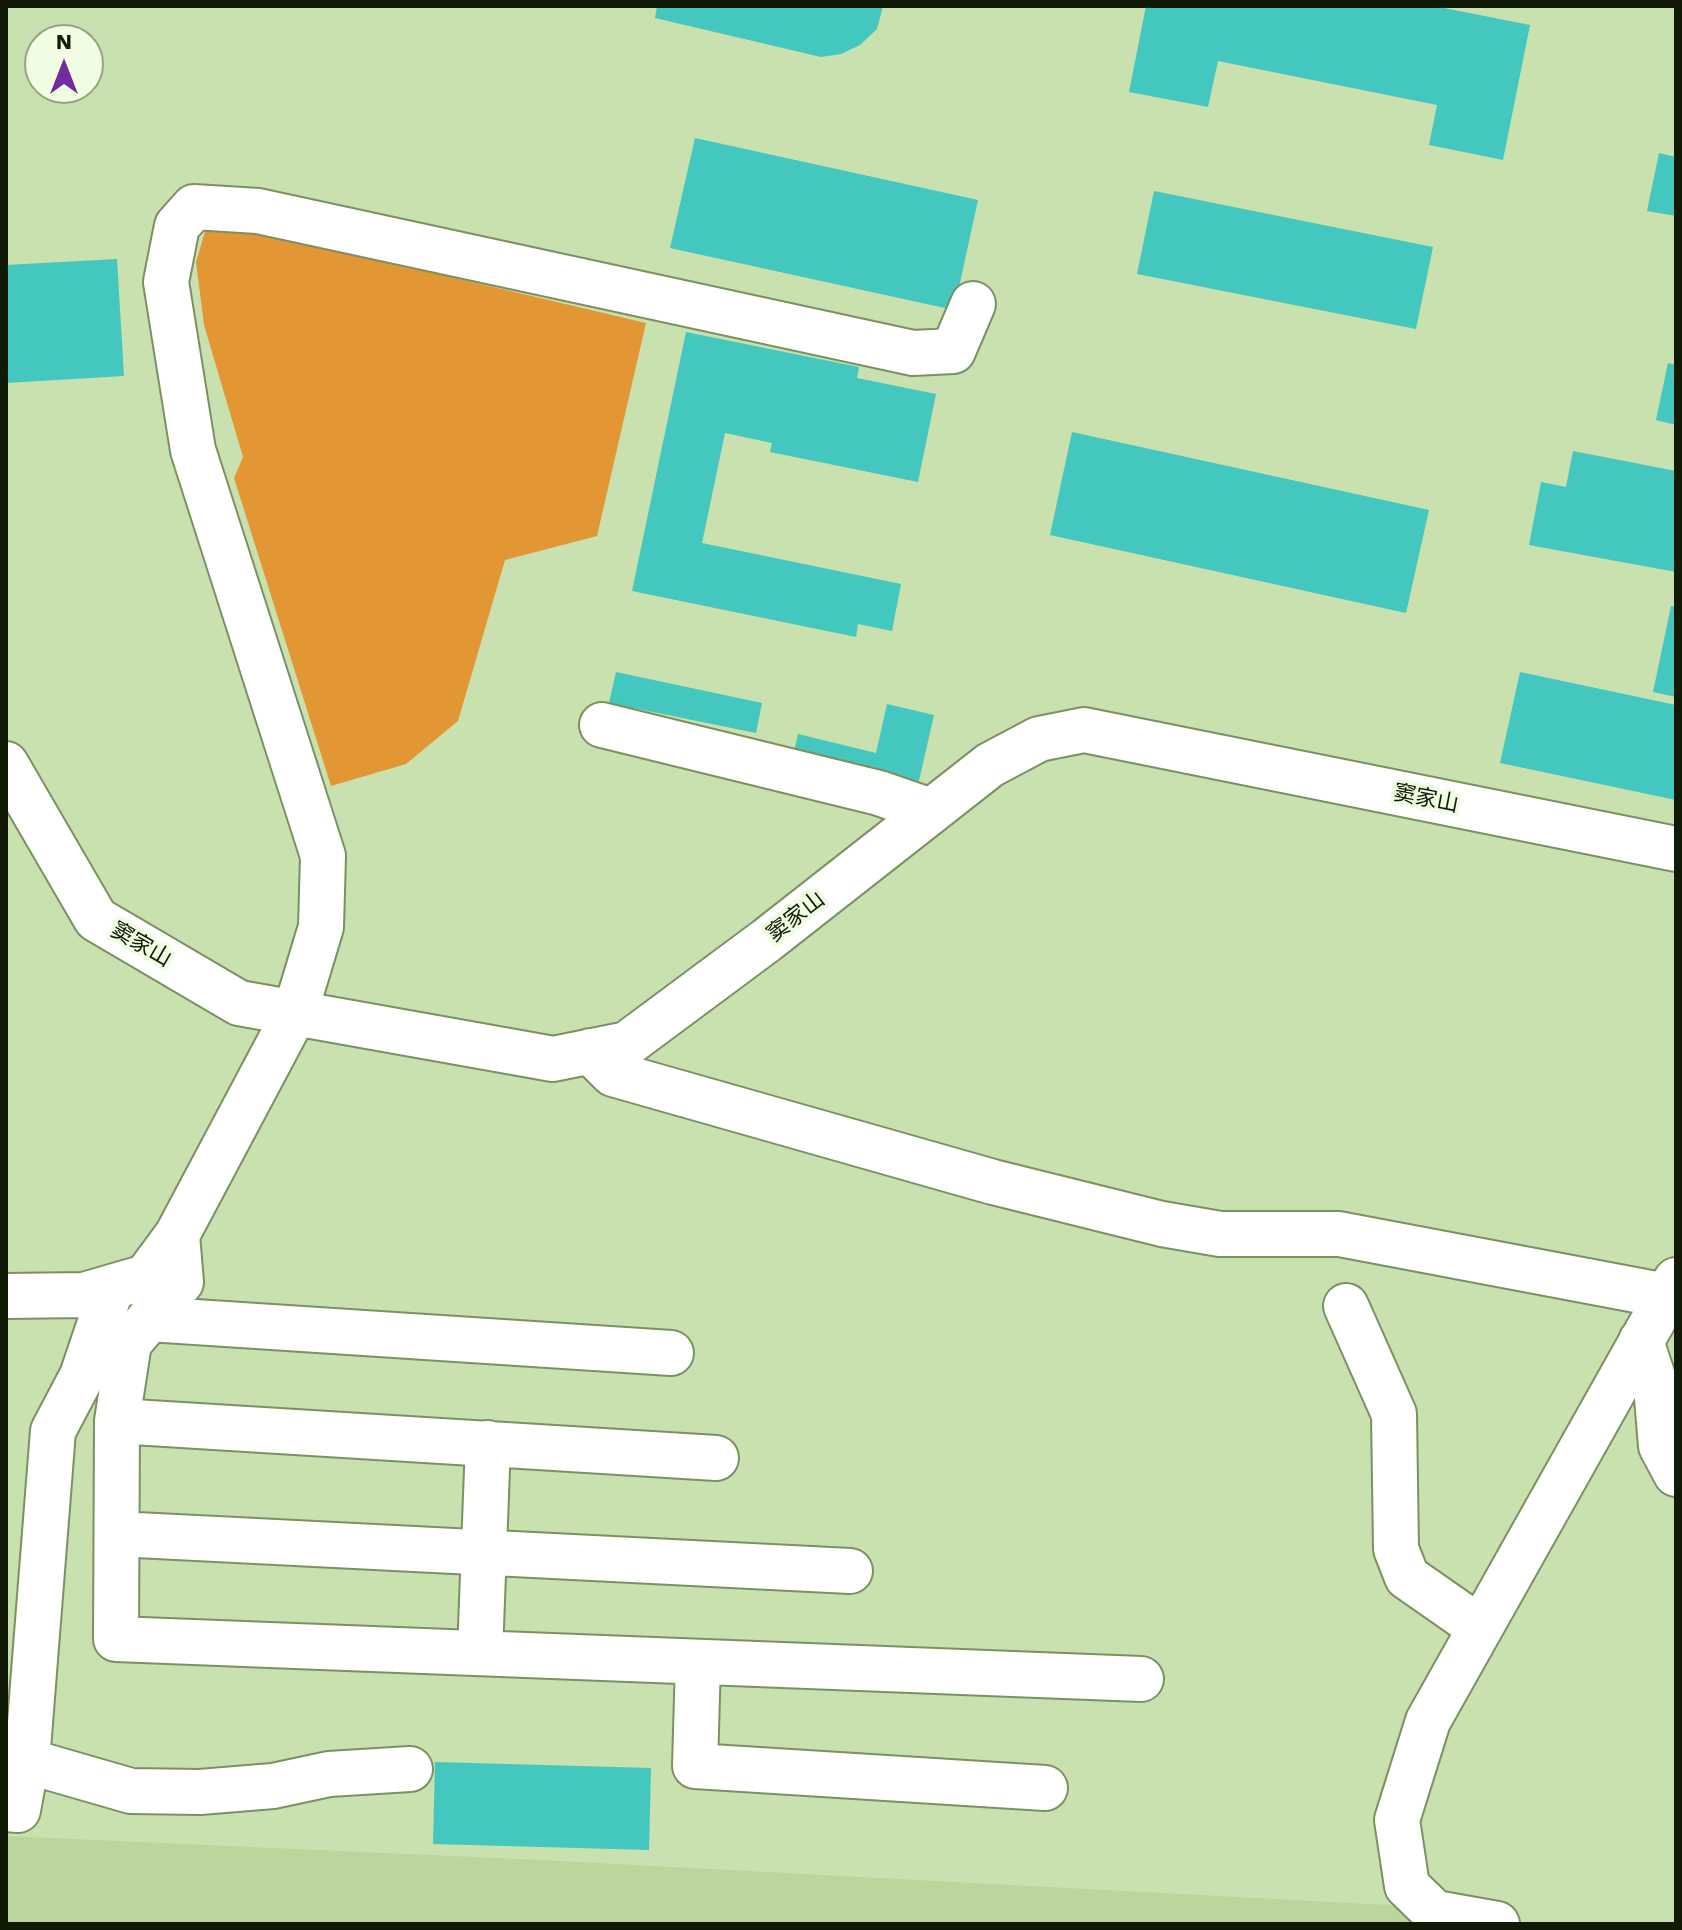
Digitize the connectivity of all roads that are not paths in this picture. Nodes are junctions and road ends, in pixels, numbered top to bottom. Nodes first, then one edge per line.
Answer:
1 (973, 304) dead end
2 (602, 725) dead end
3 (6, 764) edge
4 (931, 811) junction
5 (1676, 849) edge
6 (295, 1013) junction
7 (590, 1051) junction
8 (177, 1235) junction
9 (112, 1287) junction
10 (1671, 1288) edge
11 (6, 1296) edge
12 (1346, 1306) dead end
13 (149, 1319) junction
14 (1641, 1341) junction
15 (671, 1353) dead end
16 (117, 1421) junction
17 (488, 1443) junction
18 (716, 1458) dead end
19 (1676, 1474) edge
20 (117, 1534) junction
21 (483, 1552) junction
22 (850, 1571) dead end
23 (1480, 1628) junction
24 (480, 1653) junction
25 (698, 1662) junction
26 (1141, 1679) dead end
27 (27, 1761) junction
28 (410, 1769) dead end
29 (1045, 1788) dead end
30 (6, 1809) edge
31 (1497, 1924) edge

1 - 6 street
2 - 4 street
3 - 6 street, 窦家山
4 - 5 street, 窦家山
4 - 7 street, 窦家山
6 - 7 street, 窦家山
6 - 8 street
7 - 10 street
8 - 9 street
8 - 13 street
9 - 11 street
9 - 27 street
10 - 14 street
12 - 23 street
13 - 15 street
13 - 16 street
14 - 19 street
14 - 23 street
16 - 17 street
16 - 20 street
17 - 18 street
17 - 21 street
20 - 21 street
20 - 24 street
21 - 22 street
21 - 24 street
23 - 31 street
24 - 25 street
25 - 26 street
25 - 29 street
27 - 28 street
27 - 30 street

